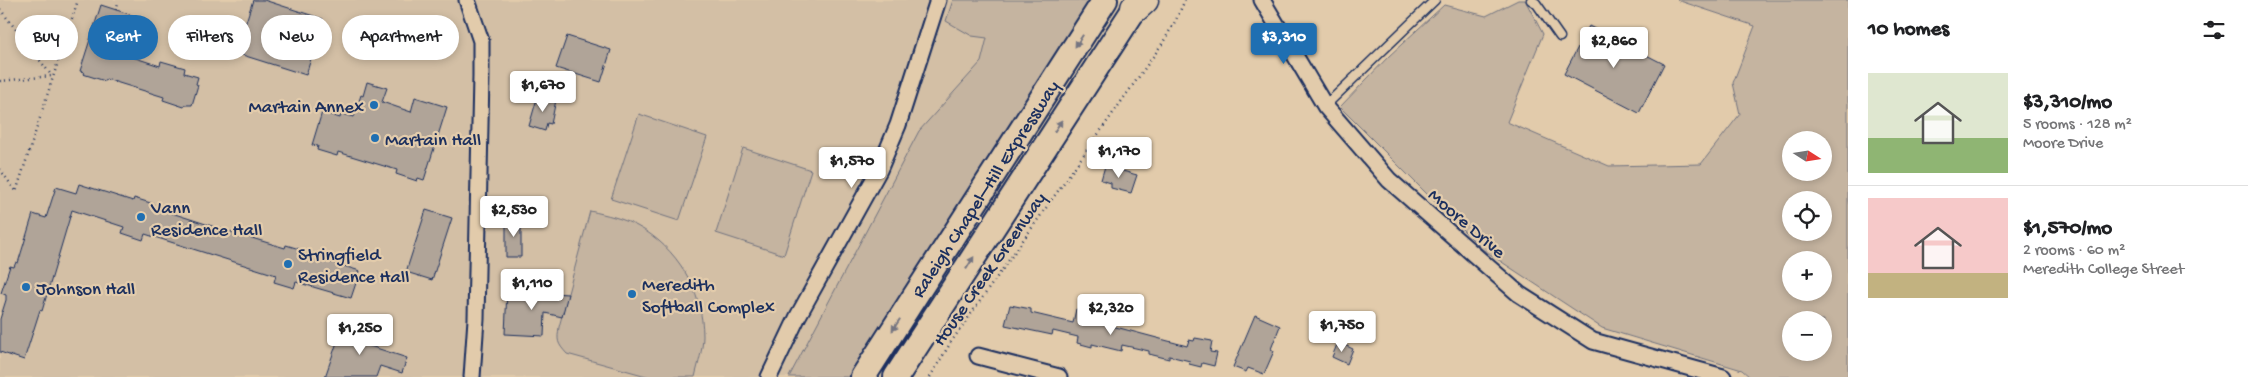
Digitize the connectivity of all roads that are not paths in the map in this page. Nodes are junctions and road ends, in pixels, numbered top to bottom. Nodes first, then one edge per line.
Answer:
1 (467, 0) edge
2 (938, 0) edge
3 (1106, 0) edge
4 (1262, 0) edge
5 (1434, 0) edge
6 (1531, 0) edge
7 (1140, 3) edge
8 (1560, 37) dead end
9 (1326, 106) junction
10 (978, 356) dead end
11 (472, 377) edge
12 (769, 377) edge
13 (863, 377) edge
14 (896, 377) edge
15 (1060, 377) edge
16 (1723, 377) edge

1 - 11 street
2 - 12 street
3 -> 13 main road, Raleigh Chapel–Hill Expressway
4 - 9 street, Moore Drive
5 - 9 lane
6 - 8 lane
14 -> 7 main road, Raleigh Chapel–Hill Expressway
9 - 16 street, Moore Drive
10 - 15 street

